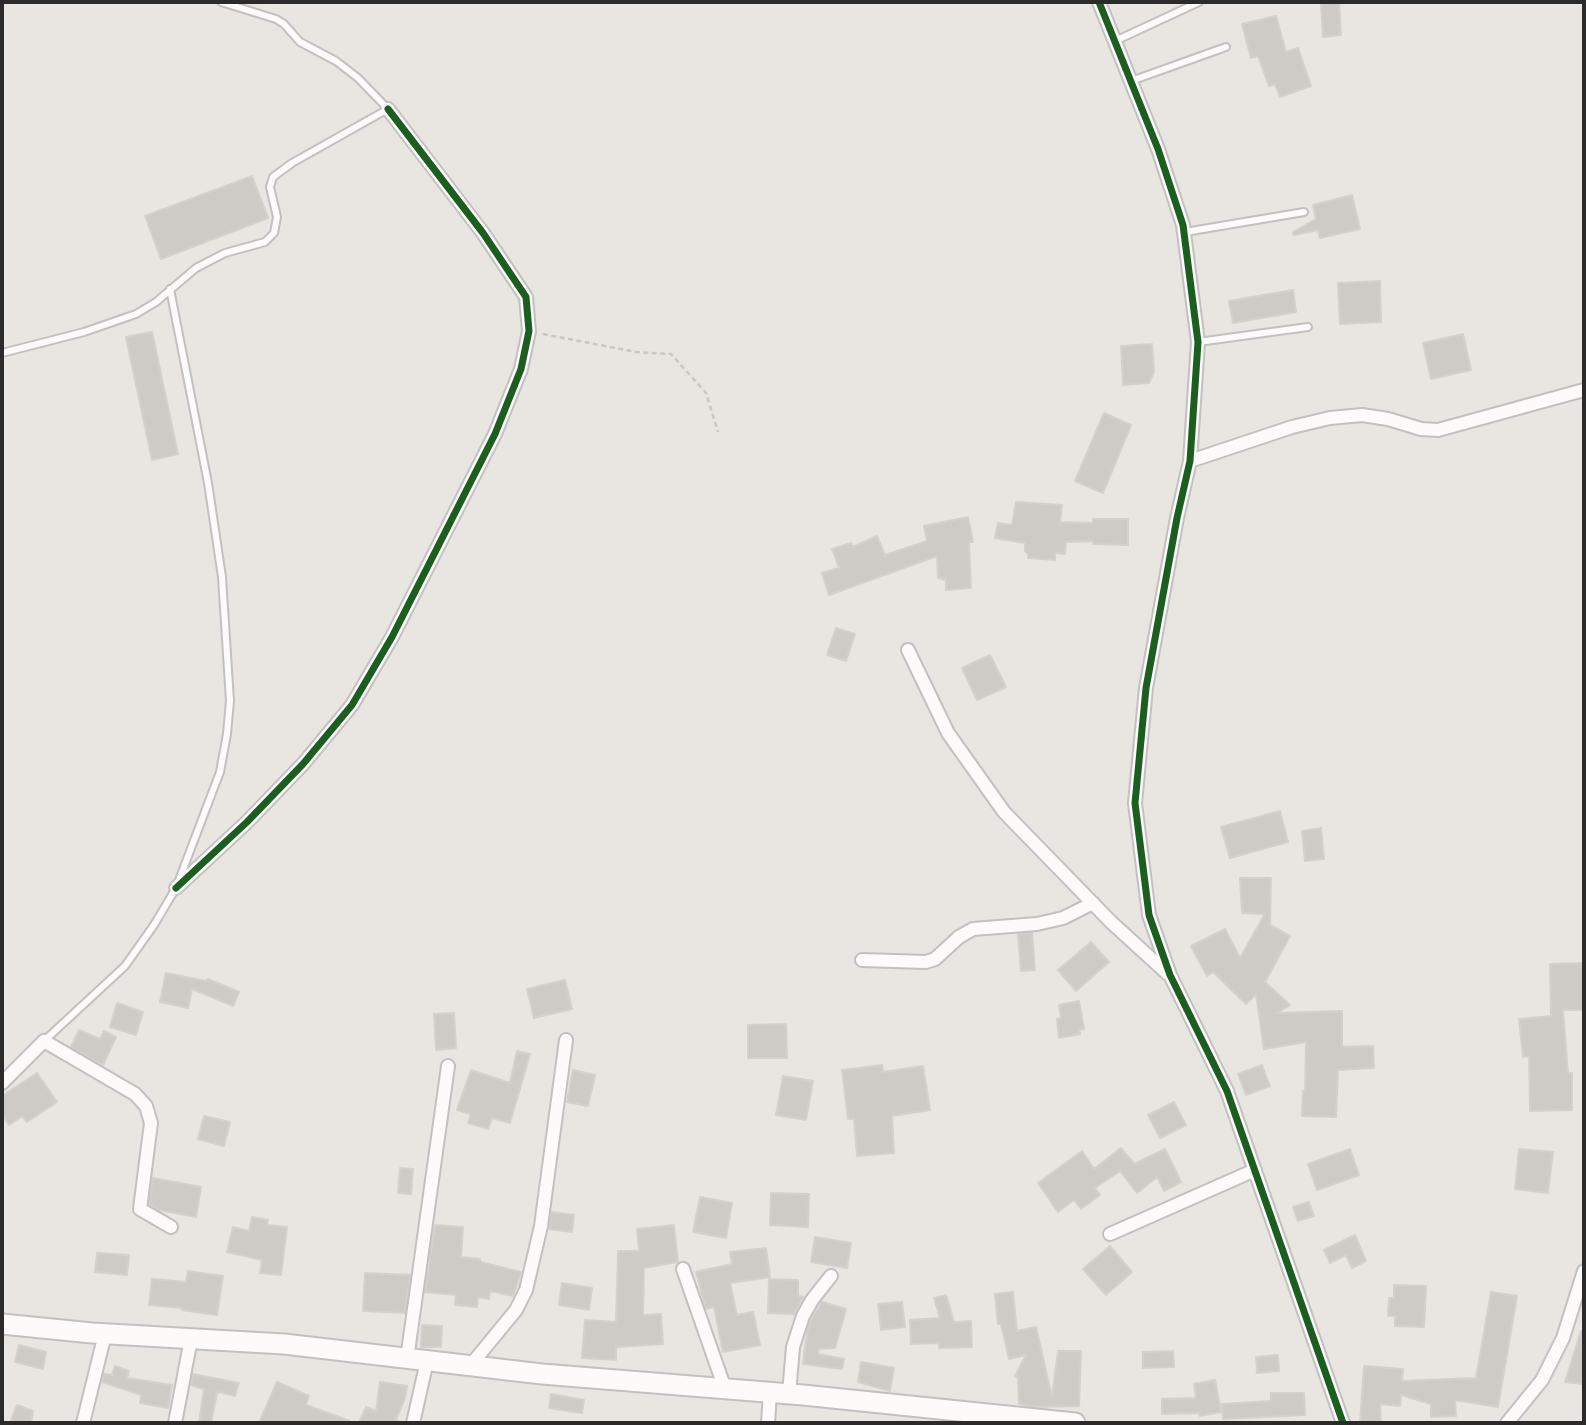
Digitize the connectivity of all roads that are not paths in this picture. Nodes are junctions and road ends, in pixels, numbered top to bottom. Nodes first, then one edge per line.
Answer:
1 (220, 2) edge
2 (1099, 2) edge
3 (1199, 2) edge
4 (1115, 41) junction
5 (1226, 47) dead end
6 (1131, 81) junction
7 (388, 109) junction
8 (1304, 212) dead end
9 (1184, 232) junction
10 (170, 289) junction
11 (1308, 327) dead end
12 (1198, 342) junction
13 (2, 353) edge
14 (1584, 390) edge
15 (1190, 461) junction
16 (908, 650) dead end
17 (176, 888) junction
18 (1093, 903) junction
19 (862, 960) dead end
20 (1170, 975) junction
21 (566, 1040) dead end
22 (44, 1041) junction
23 (448, 1066) dead end
24 (2, 1083) edge
25 (1255, 1170) junction
26 (171, 1227) dead end
27 (1110, 1234) dead end
28 (683, 1269) dead end
29 (1584, 1271) edge
30 (831, 1276) dead end
31 (2, 1324) edge
32 (105, 1334) junction
33 (191, 1339) junction
34 (407, 1359) junction
35 (427, 1361) junction
36 (470, 1366) junction
37 (725, 1389) junction
38 (780, 1394) junction
39 (968, 1418) edge
40 (83, 1423) edge
41 (175, 1423) edge
42 (413, 1423) edge
43 (768, 1423) edge
44 (1075, 1423) edge
45 (1343, 1423) edge
46 (1507, 1423) edge

1 - 7 lane
2 - 4 street
3 - 4 lane
4 - 6 street
5 - 6 lane
6 - 9 street
7 - 10 lane
7 - 17 street
8 - 9 lane
9 - 12 street
10 - 13 lane
10 - 17 lane
11 - 12 lane
12 - 15 street
14 - 15 street
15 - 20 street
16 - 18 street
17 - 22 lane
18 - 19 street
18 - 20 street
20 - 25 street
21 - 36 street
22 - 24 street
22 - 26 street
23 - 34 street
25 - 27 street
25 - 45 street
28 - 37 street
29 - 46 street
30 - 38 street
31 - 32 main road
32 - 33 main road
32 - 40 street
33 - 34 main road
33 - 41 street
34 - 35 main road
35 - 36 main road
35 - 42 street
36 - 37 main road
37 - 38 main road
38 - 39 main road
38 - 43 street
39 - 44 main road

